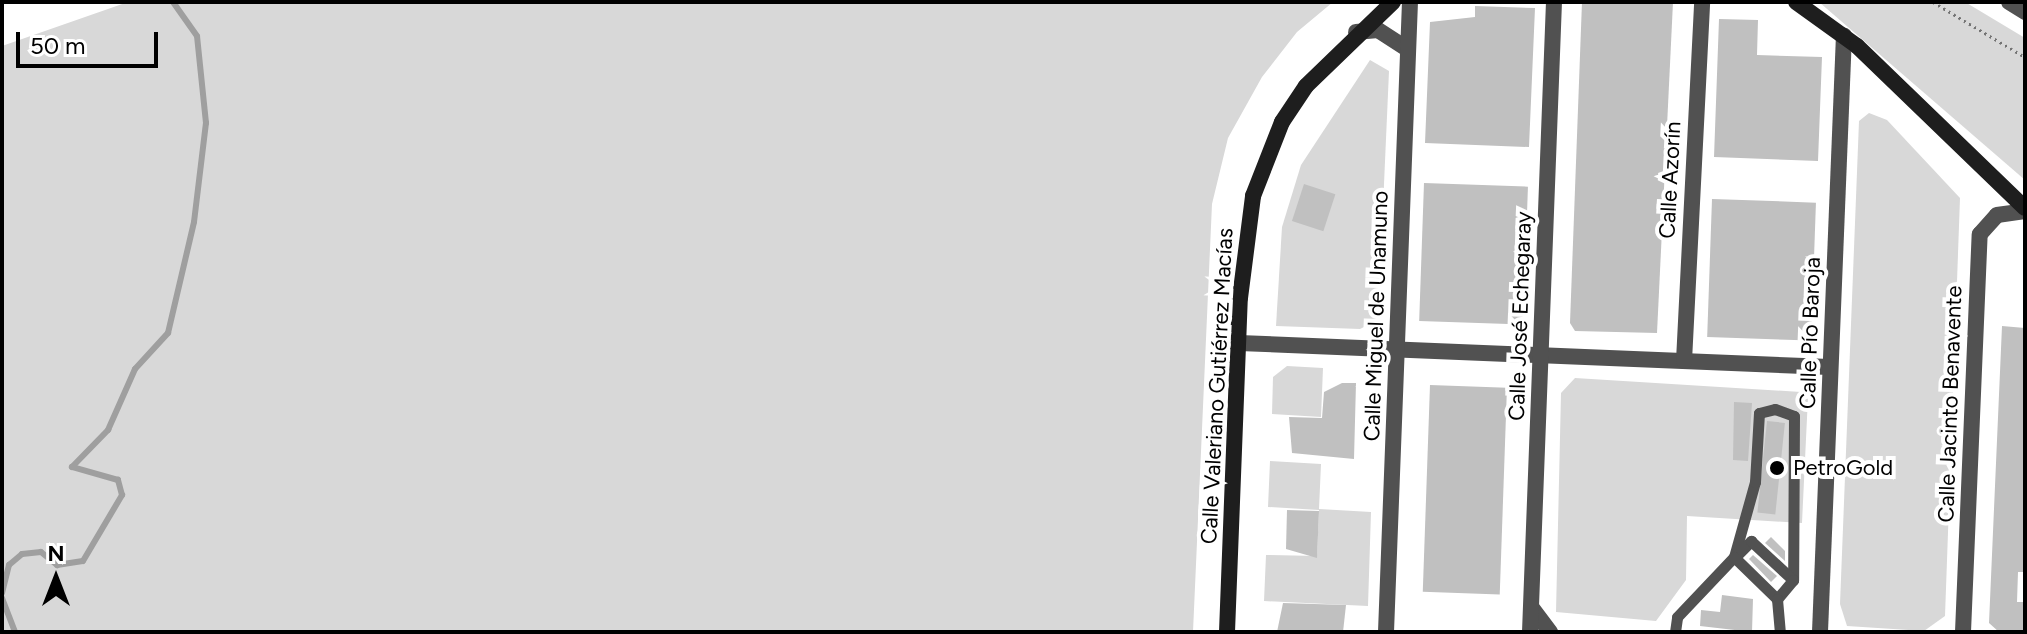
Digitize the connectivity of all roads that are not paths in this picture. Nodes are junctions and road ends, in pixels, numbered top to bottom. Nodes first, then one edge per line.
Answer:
1 (1393, 2) edge
2 (1410, 2) edge
3 (1554, 2) edge
4 (1702, 2) edge
5 (1796, 2) edge
6 (2009, 2) edge
7 (2025, 12) edge
8 (1355, 32) junction
9 (1844, 35) junction
10 (1407, 49) junction
11 (2025, 210) edge
12 (1239, 343) junction
13 (1396, 349) junction
14 (1541, 355) junction
15 (1684, 361) junction
16 (1830, 367) junction
17 (1734, 557) junction
18 (1793, 580) junction
19 (1777, 599) junction
20 (1531, 607) junction
21 (1227, 632) edge
22 (1386, 632) edge
23 (1530, 632) edge
24 (1550, 632) edge
25 (1675, 632) edge
26 (1780, 632) edge
27 (1820, 632) edge
28 (1963, 632) edge

1 - 8 main road, Calle Valeriano Gutiérrez Macías
2 - 10 street, Calle Miguel de Unamuno
3 - 14 street, Calle José Echegaray
4 - 15 street, Calle Azorín
5 - 9 main road
6 - 7 street
8 - 10 street
8 - 12 main road, Calle Valeriano Gutiérrez Macías
9 - 11 main road
9 - 16 street, Calle Pío Baroja
10 - 13 street, Calle Miguel de Unamuno
11 - 28 street, Calle Jacinto Benavente
12 - 13 street
12 - 21 main road, Calle Valeriano Gutiérrez Macías
13 - 14 street
13 - 22 street, Calle Miguel de Unamuno
14 - 15 street
14 - 20 street, Calle José Echegaray
15 - 16 street
16 - 27 street, Calle Pío Baroja
17 - 18 lane
17 - 18 lane
17 - 19 lane
17 - 25 lane
18 - 19 lane
19 - 26 lane
20 - 23 street, Calle José Echegaray
20 - 24 street

